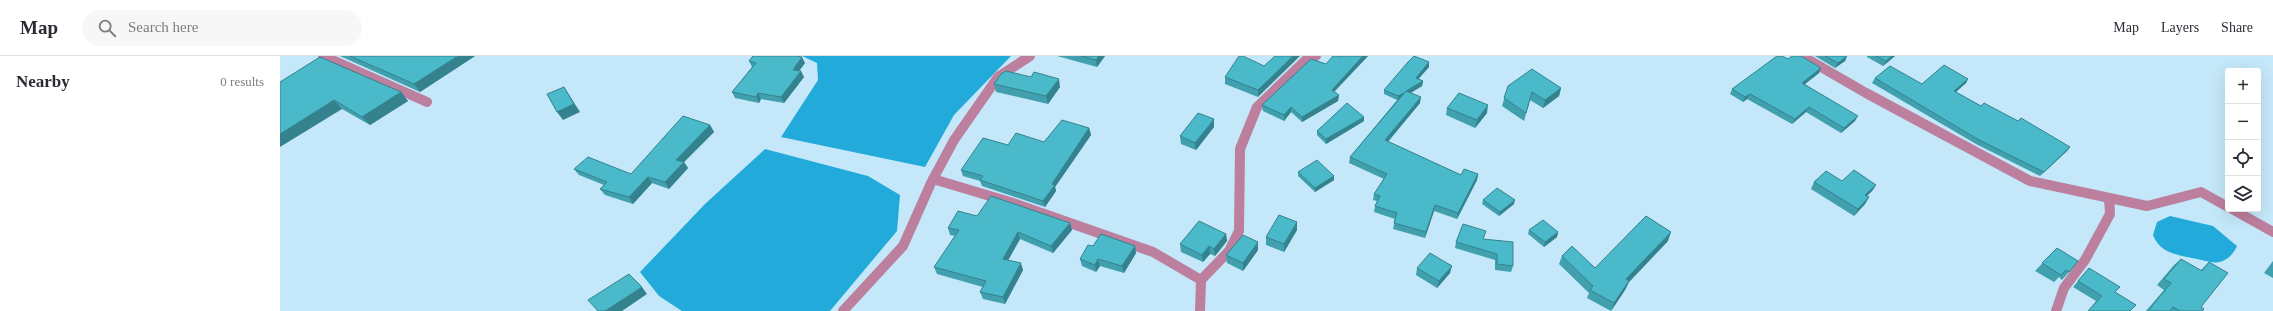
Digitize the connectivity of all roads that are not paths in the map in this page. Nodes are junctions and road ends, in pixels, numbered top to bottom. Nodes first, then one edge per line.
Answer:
1 (323, 56) edge
2 (1030, 56) edge
3 (1316, 56) edge
4 (1802, 56) edge
5 (427, 102) dead end
6 (933, 179) junction
7 (2109, 198) junction
8 (2225, 205) edge
9 (2237, 212) edge
10 (2273, 232) edge
11 (1201, 280) junction
12 (842, 311) edge
13 (1200, 311) edge
14 (2056, 311) edge

1 - 5 street
2 - 6 street
3 - 11 street
4 - 7 street
6 - 11 street
6 - 12 street
7 - 8 street
7 - 14 street
9 - 10 street
11 - 13 street

